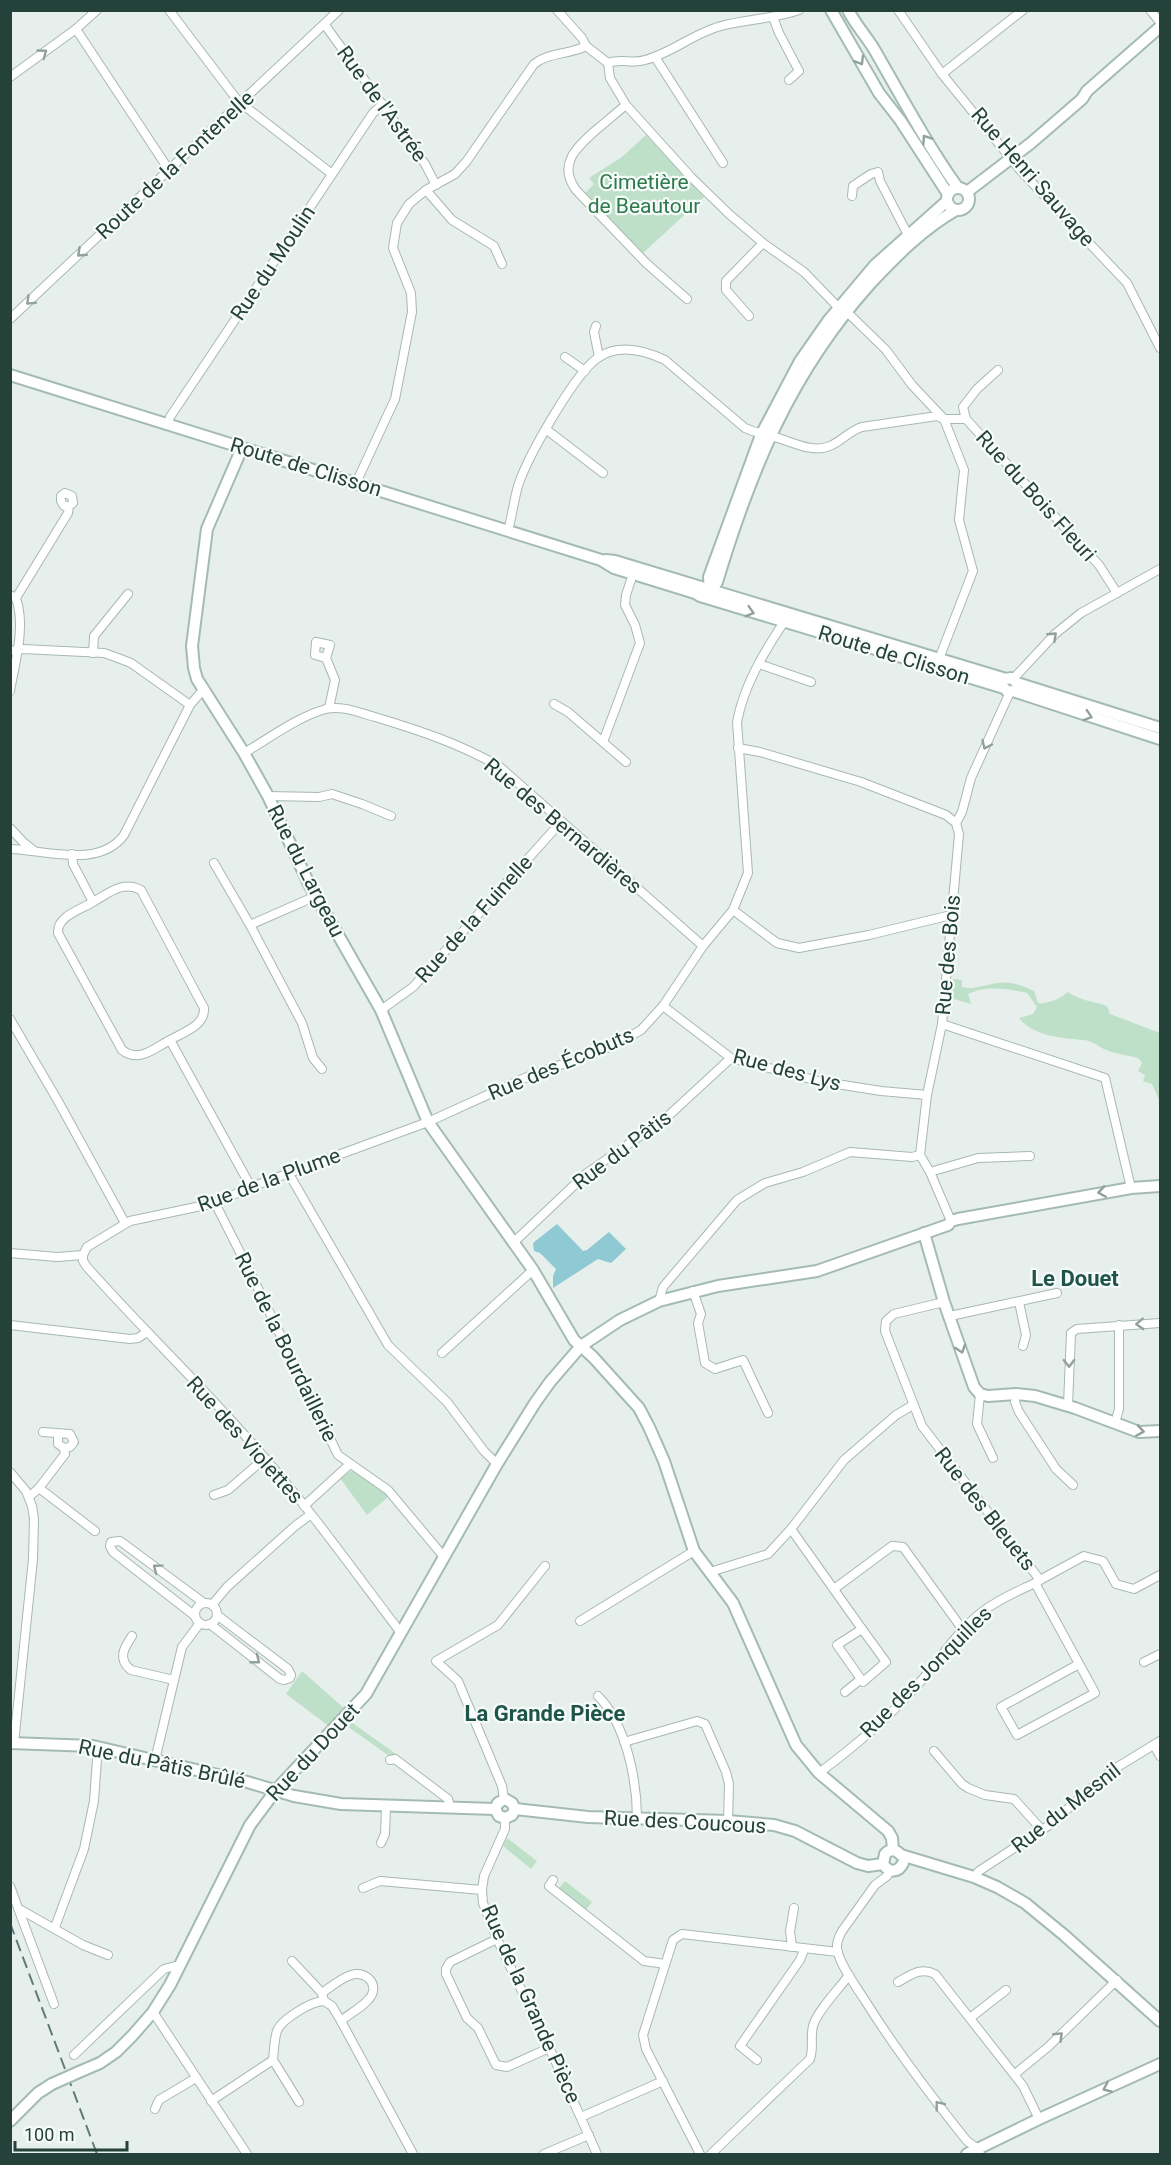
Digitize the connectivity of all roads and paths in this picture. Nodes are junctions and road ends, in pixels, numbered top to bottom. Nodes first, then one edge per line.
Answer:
1 (97, 10) edge
2 (169, 10) edge
3 (339, 10) edge
4 (557, 10) edge
5 (799, 10) edge
6 (831, 10) edge
7 (848, 10) edge
8 (897, 10) edge
9 (1023, 10) edge
10 (1150, 10) edge
11 (773, 17) junction
12 (1161, 22) edge
13 (325, 26) junction
14 (1161, 27) edge
15 (76, 29) junction
16 (586, 46) junction
17 (655, 57) junction
18 (608, 63) junction
19 (942, 74) junction
20 (10, 77) edge
21 (789, 80) dead end
22 (240, 103) junction
23 (383, 104) junction
24 (626, 105) junction
25 (1011, 158) junction
26 (723, 162) dead end
27 (169, 170) junction
28 (332, 174) junction
29 (436, 184) junction
30 (426, 190) junction
31 (963, 190) junction
32 (852, 196) dead end
33 (947, 198) junction
34 (956, 210) junction
35 (908, 235) junction
36 (764, 243) junction
37 (502, 264) dead end
38 (687, 299) dead end
39 (843, 309) junction
40 (749, 315) dead end
41 (10, 319) edge
42 (1161, 325) edge
43 (596, 326) dead end
44 (1152, 328) junction
45 (1161, 348) edge
46 (565, 357) dead end
47 (599, 357) junction
48 (998, 370) dead end
49 (585, 371) junction
50 (10, 375) edge
51 (966, 418) junction
52 (944, 419) junction
53 (168, 424) junction
54 (547, 430) junction
55 (766, 435) junction
56 (242, 448) junction
57 (603, 474) dead end
58 (356, 483) junction
59 (69, 506) dead end
60 (508, 531) junction
61 (601, 560) junction
62 (1161, 569) edge
63 (633, 574) junction
64 (713, 588) junction
65 (696, 589) junction
66 (1117, 593) junction
67 (128, 594) dead end
68 (13, 597) edge
69 (786, 617) junction
70 (14, 650) edge
71 (93, 652) junction
72 (326, 658) dead end
73 (939, 659) junction
74 (759, 664) junction
75 (811, 682) dead end
76 (1010, 685) junction
77 (203, 690) junction
78 (10, 691) edge
79 (554, 704) dead end
80 (190, 705) junction
81 (328, 708) junction
82 (1161, 728) edge
83 (1161, 739) edge
84 (603, 742) junction
85 (738, 748) junction
86 (244, 753) junction
87 (626, 762) dead end
88 (268, 796) junction
89 (391, 816) dead end
90 (561, 822) junction
91 (956, 823) junction
92 (11, 833) edge
93 (10, 849) edge
94 (34, 850) junction
95 (72, 854) junction
96 (214, 863) dead end
97 (316, 896) junction
98 (93, 902) junction
99 (733, 910) junction
100 (951, 915) junction
101 (250, 925) junction
102 (703, 946) junction
103 (663, 1005) junction
104 (381, 1010) junction
105 (10, 1019) edge
106 (942, 1024) junction
107 (170, 1040) junction
108 (731, 1058) junction
109 (322, 1069) dead end
110 (927, 1095) junction
111 (428, 1122) junction
112 (920, 1155) junction
113 (1030, 1156) dead end
114 (930, 1172) junction
115 (289, 1174) junction
116 (1161, 1186) edge
117 (251, 1187) junction
118 (1131, 1188) junction
119 (215, 1203) junction
120 (951, 1221) junction
121 (124, 1223) junction
122 (924, 1233) junction
123 (514, 1242) junction
124 (10, 1253) edge
125 (83, 1255) junction
126 (533, 1270) junction
127 (693, 1291) junction
128 (1057, 1293) dead end
129 (659, 1301) junction
130 (944, 1302) junction
131 (1019, 1302) junction
132 (950, 1316) junction
133 (1161, 1323) edge
134 (10, 1325) edge
135 (1119, 1325) junction
136 (147, 1332) junction
137 (581, 1346) junction
138 (1023, 1346) dead end
139 (442, 1353) dead end
140 (980, 1394) junction
141 (1016, 1394) junction
142 (914, 1405) junction
143 (1068, 1405) junction
144 (768, 1413) dead end
145 (1115, 1423) junction
146 (1161, 1431) edge
147 (42, 1432) dead end
148 (60, 1434) junction
149 (64, 1448) junction
150 (265, 1458) junction
151 (993, 1458) dead end
152 (350, 1464) junction
153 (497, 1464) junction
154 (10, 1472) edge
155 (1073, 1485) dead end
156 (39, 1488) junction
157 (214, 1495) dead end
158 (29, 1497) junction
159 (304, 1506) junction
160 (310, 1515) junction
161 (791, 1529) junction
162 (95, 1531) dead end
163 (694, 1551) junction
164 (444, 1557) junction
165 (545, 1566) dead end
166 (710, 1572) junction
167 (1161, 1575) edge
168 (1038, 1582) junction
169 (834, 1589) junction
170 (204, 1603) junction
171 (213, 1605) junction
172 (217, 1614) junction
173 (197, 1619) junction
174 (580, 1621) dead end
175 (210, 1624) junction
176 (862, 1629) junction
177 (963, 1630) junction
178 (401, 1633) junction
179 (132, 1636) dead end
180 (1161, 1654) edge
181 (1144, 1662) dead end
182 (1080, 1664) junction
183 (861, 1679) junction
184 (174, 1680) junction
185 (845, 1692) dead end
186 (598, 1696) dead end
187 (624, 1742) junction
188 (12, 1743) edge
189 (1157, 1743) edge
190 (101, 1748) junction
191 (934, 1751) dead end
192 (1161, 1756) edge
193 (155, 1760) junction
194 (390, 1760) dead end
195 (819, 1773) junction
196 (276, 1790) junction
197 (504, 1799) junction
198 (386, 1807) junction
199 (450, 1807) junction
200 (495, 1809) junction
201 (515, 1809) junction
202 (505, 1818) junction
203 (637, 1818) junction
204 (728, 1821) junction
205 (1042, 1830) junction
206 (381, 1843) dead end
207 (899, 1856) junction
208 (887, 1868) junction
209 (974, 1877) junction
210 (553, 1880) dead end
211 (10, 1886) edge
212 (363, 1888) dead end
213 (482, 1890) junction
214 (18, 1908) junction
215 (794, 1908) dead end
216 (55, 1927) junction
217 (497, 1940) junction
218 (792, 1947) junction
219 (804, 1950) junction
220 (838, 1952) junction
221 (108, 1954) dead end
222 (292, 1961) dead end
223 (664, 1964) junction
224 (179, 1965) junction
225 (849, 1976) junction
226 (1117, 1980) junction
227 (898, 1982) dead end
228 (1006, 1990) dead end
229 (323, 1997) junction
230 (54, 2004) dead end
231 (153, 2012) junction
232 (970, 2018) junction
233 (341, 2020) junction
234 (1161, 2021) edge
235 (549, 2048) junction
236 (74, 2055) dead end
237 (273, 2060) junction
238 (757, 2060) dead end
239 (1161, 2064) edge
240 (1015, 2074) junction
241 (196, 2078) junction
242 (663, 2081) junction
243 (211, 2101) junction
244 (299, 2102) dead end
245 (155, 2109) dead end
246 (581, 2117) junction
247 (1039, 2119) junction
248 (10, 2121) edge
249 (589, 2135) junction
250 (979, 2151) edge
251 (247, 2154) edge
252 (413, 2154) edge
253 (544, 2154) edge
254 (597, 2154) edge
255 (700, 2154) edge
256 (711, 2154) edge
257 (967, 2154) edge

1 - 15 street
2 - 22 street
3 - 13 street, Route de la Fontenelle
4 - 16 street
5 - 11 street
6 -> 33 street
31 -> 7 street
8 - 19 street, Rue Henri Sauvage
9 - 19 street
10 - 12 street
11 - 17 street
11 - 21 street
13 - 22 street, Route de la Fontenelle
13 - 23 street, Rue de l'Astrée
14 - 25 street
20 -> 15 street
15 - 27 street
16 - 18 street
16 - 29 street
17 - 18 street
17 - 26 street
18 - 24 street
19 - 25 street, Rue Henri Sauvage
22 - 27 street, Route de la Fontenelle
22 - 28 street
23 - 28 street, Rue du Moulin
23 - 29 street, Rue de l'Astrée
24 - 36 street
24 - 38 street
25 - 31 street
25 - 44 street, Rue Henri Sauvage
27 -> 41 street, Route de la Fontenelle
28 - 53 street, Rue du Moulin
29 - 30 street
30 - 37 street
30 - 58 street
31 - 33 street
31 - 34 street
32 - 35 street
33 - 34 street
33 - 35 street
34 - 39 street
35 - 39 street
36 - 39 street
36 - 40 street
39 - 52 street
39 - 55 street
42 - 44 street
43 - 47 street
44 - 45 street, Rue Henri Sauvage
46 - 49 street
47 - 49 street
47 - 55 street, Rue du Bois Fleuri
48 - 51 street
49 - 54 street
50 - 53 street, Route de Clisson
51 - 52 street, Rue du Bois Fleuri
51 - 66 street, Rue du Bois Fleuri
52 - 55 street, Rue du Bois Fleuri
52 - 73 street
53 - 56 street, Route de Clisson
54 - 57 street
54 - 60 street
55 - 64 street
56 - 58 street, Route de Clisson
56 - 77 street, Rue du Largeau
58 - 60 street, Route de Clisson
59 - 68 street
60 - 61 street, Route de Clisson
61 - 63 street, Route de Clisson
61 - 65 street, Route de Clisson
62 - 66 street, Rue des Bois
63 - 65 street, Route de Clisson
63 - 84 street
64 - 65 street, Route de Clisson
64 - 69 street, Route de Clisson
76 -> 66 street, Rue des Bois
67 - 71 street
68 - 70 street
69 - 73 street, Route de Clisson
69 - 74 street, Rue des Écobuts
69 - 76 street, Route de Clisson
70 - 71 street
70 - 78 street
71 - 80 street
72 - 81 street
73 - 76 street, Route de Clisson
74 - 75 street
74 - 85 street, Rue des Écobuts
76 - 82 street, Route de Clisson
76 -> 83 street, Route de Clisson
76 -> 91 street, Rue des Bois
77 - 80 street
77 - 86 street, Rue du Largeau
79 - 84 street
80 - 95 street
81 - 86 street
81 - 90 street, Rue des Bernardières
84 - 87 street
85 - 91 street
85 - 99 street, Rue des Écobuts
86 - 88 street, Rue du Largeau
88 - 89 street
88 - 97 street, Rue du Largeau
90 - 102 street, Rue des Bernardières
90 - 104 street, Rue de la Fuinelle
91 - 100 street, Rue des Bois
92 - 94 street
93 - 94 street
94 - 95 street
95 - 98 street
96 - 101 street
97 - 101 street
97 - 104 street, Rue du Largeau
98 - 107 street
98 - 107 street
99 - 100 street
99 - 102 street, Rue des Écobuts
100 - 106 street, Rue des Bois
101 - 109 street
102 - 103 street, Rue des Écobuts
103 - 108 street, Rue des Lys
103 - 111 street, Rue des Écobuts
104 - 111 street, Rue du Largeau
105 - 121 street
106 - 110 street, Rue des Bois
106 - 118 street
107 - 117 street
108 - 110 street, Rue des Lys
108 - 123 street, Rue du Pâtis
110 - 112 street, Rue des Bois
111 - 115 street, Rue de la Plume
111 - 123 street, Rue du Largeau
112 - 114 street
112 - 129 street
113 - 114 street
114 - 120 street
115 - 117 street, Rue de la Plume
115 - 153 street
116 - 118 street, Rue du Douet
117 - 119 street, Rue de la Plume
118 -> 120 street, Rue du Douet
119 - 121 street, Rue de la Plume
119 - 152 street, Rue de la Bourdaillerie
120 - 122 street, Rue du Douet
121 - 125 street, Rue de la Plume
122 - 127 street, Rue du Douet
122 - 130 street
123 - 126 street, Rue du Largeau
124 - 125 street
125 - 136 street, Rue des Violettes
126 - 137 street, Rue du Largeau
126 - 139 street
127 - 129 street, Rue du Douet
127 - 144 street
128 - 131 street
129 - 137 street, Rue du Douet
130 - 132 street
130 - 142 street, Rue des Bleuets
131 - 132 street
131 - 138 street
132 -> 140 street
133 -> 135 street
134 - 136 street
135 -> 143 street
135 - 145 street
136 - 150 street, Rue des Violettes
137 - 153 street, Rue du Douet
137 - 163 street, Rue du Largeau
140 - 141 street
140 - 151 street
141 - 143 street
141 - 155 street
142 - 161 street
142 - 168 street, Rue des Bleuets
143 - 145 street
145 -> 146 street
147 - 148 street
148 - 149 street
148 - 149 street
149 - 156 street
150 - 157 street
150 - 159 street, Rue des Violettes
152 - 159 street
152 - 164 street, Rue de la Bourdaillerie
153 - 164 street, Rue du Douet
154 - 158 street
156 - 158 street
156 - 162 street
158 - 188 street
159 - 160 street, Rue des Violettes
160 - 171 street
160 - 178 street, Rue des Violettes
161 - 166 street
161 - 169 street
163 - 166 street, Rue du Largeau
163 - 174 street
164 - 178 street, Rue du Douet
165 - 197 street
166 - 195 street, Rue du Largeau
167 - 168 street, Rue des Bleuets
168 - 177 street, Rue des Jonquilles
168 - 182 street
169 - 176 street
169 - 177 street
170 - 171 street
170 - 173 street
170 -> 173 street
171 - 172 street
172 - 175 street
175 -> 172 street
173 - 175 street
173 - 184 street
176 - 183 street
176 - 183 street
177 - 195 street, Rue des Jonquilles
178 - 196 street, Rue du Douet
179 - 184 street
180 - 181 street
182 - 182 street
183 - 185 street
184 - 193 street
186 - 187 street
187 - 203 street
187 - 204 street
188 - 190 street, Rue du Pâtis Brûlé
189 - 192 street
189 - 205 street, Rue du Mesnil
190 - 193 street, Rue du Pâtis Brûlé
190 - 216 street
191 - 205 street
193 - 196 street, Rue du Pâtis Brûlé
194 - 199 street
195 - 207 street, Rue du Largeau
196 - 198 street
196 - 224 street, Rue du Douet
197 - 200 street
197 - 201 street
198 - 199 street
198 - 206 street
199 - 200 street
200 - 202 street
201 - 202 street
201 - 203 street, Rue des Coucous
202 - 213 street, Rue de la Grande Pièce
203 - 204 street, Rue des Coucous
204 - 208 street, Rue des Coucous
205 - 209 street, Rue du Mesnil
207 - 208 street
207 - 208 street
207 - 209 street
208 - 220 street
209 - 226 street
210 - 223 street
211 - 214 street
212 - 213 street
213 - 217 street, Rue de la Grande Pièce
214 - 216 street
214 - 230 street
215 - 218 street
216 - 221 street
217 - 235 street, Rue de la Grande Pièce
217 - 235 street
218 - 219 street
218 - 223 street
219 - 220 street
219 - 238 street
220 - 225 street
222 - 229 street
223 - 242 street
224 - 231 street, Rue du Douet
224 - 236 street
250 -> 225 street
225 - 256 street
226 - 234 street
240 -> 226 street
227 - 232 street
228 - 232 street
229 - 233 street
229 - 233 street
229 - 237 street
231 - 241 street
231 - 248 street, Rue du Douet, bridge
232 - 240 street
233 - 252 street
235 - 246 street, Rue de la Grande Pièce
237 - 243 street
237 - 244 street
239 -> 247 street
240 - 247 street
241 - 243 street
241 - 245 street
242 - 246 street
242 - 255 street
243 - 251 street
246 - 249 street, Rue de la Grande Pièce
247 - 250 street
249 - 253 street
249 - 254 street, Rue de la Grande Pièce
250 - 257 street

